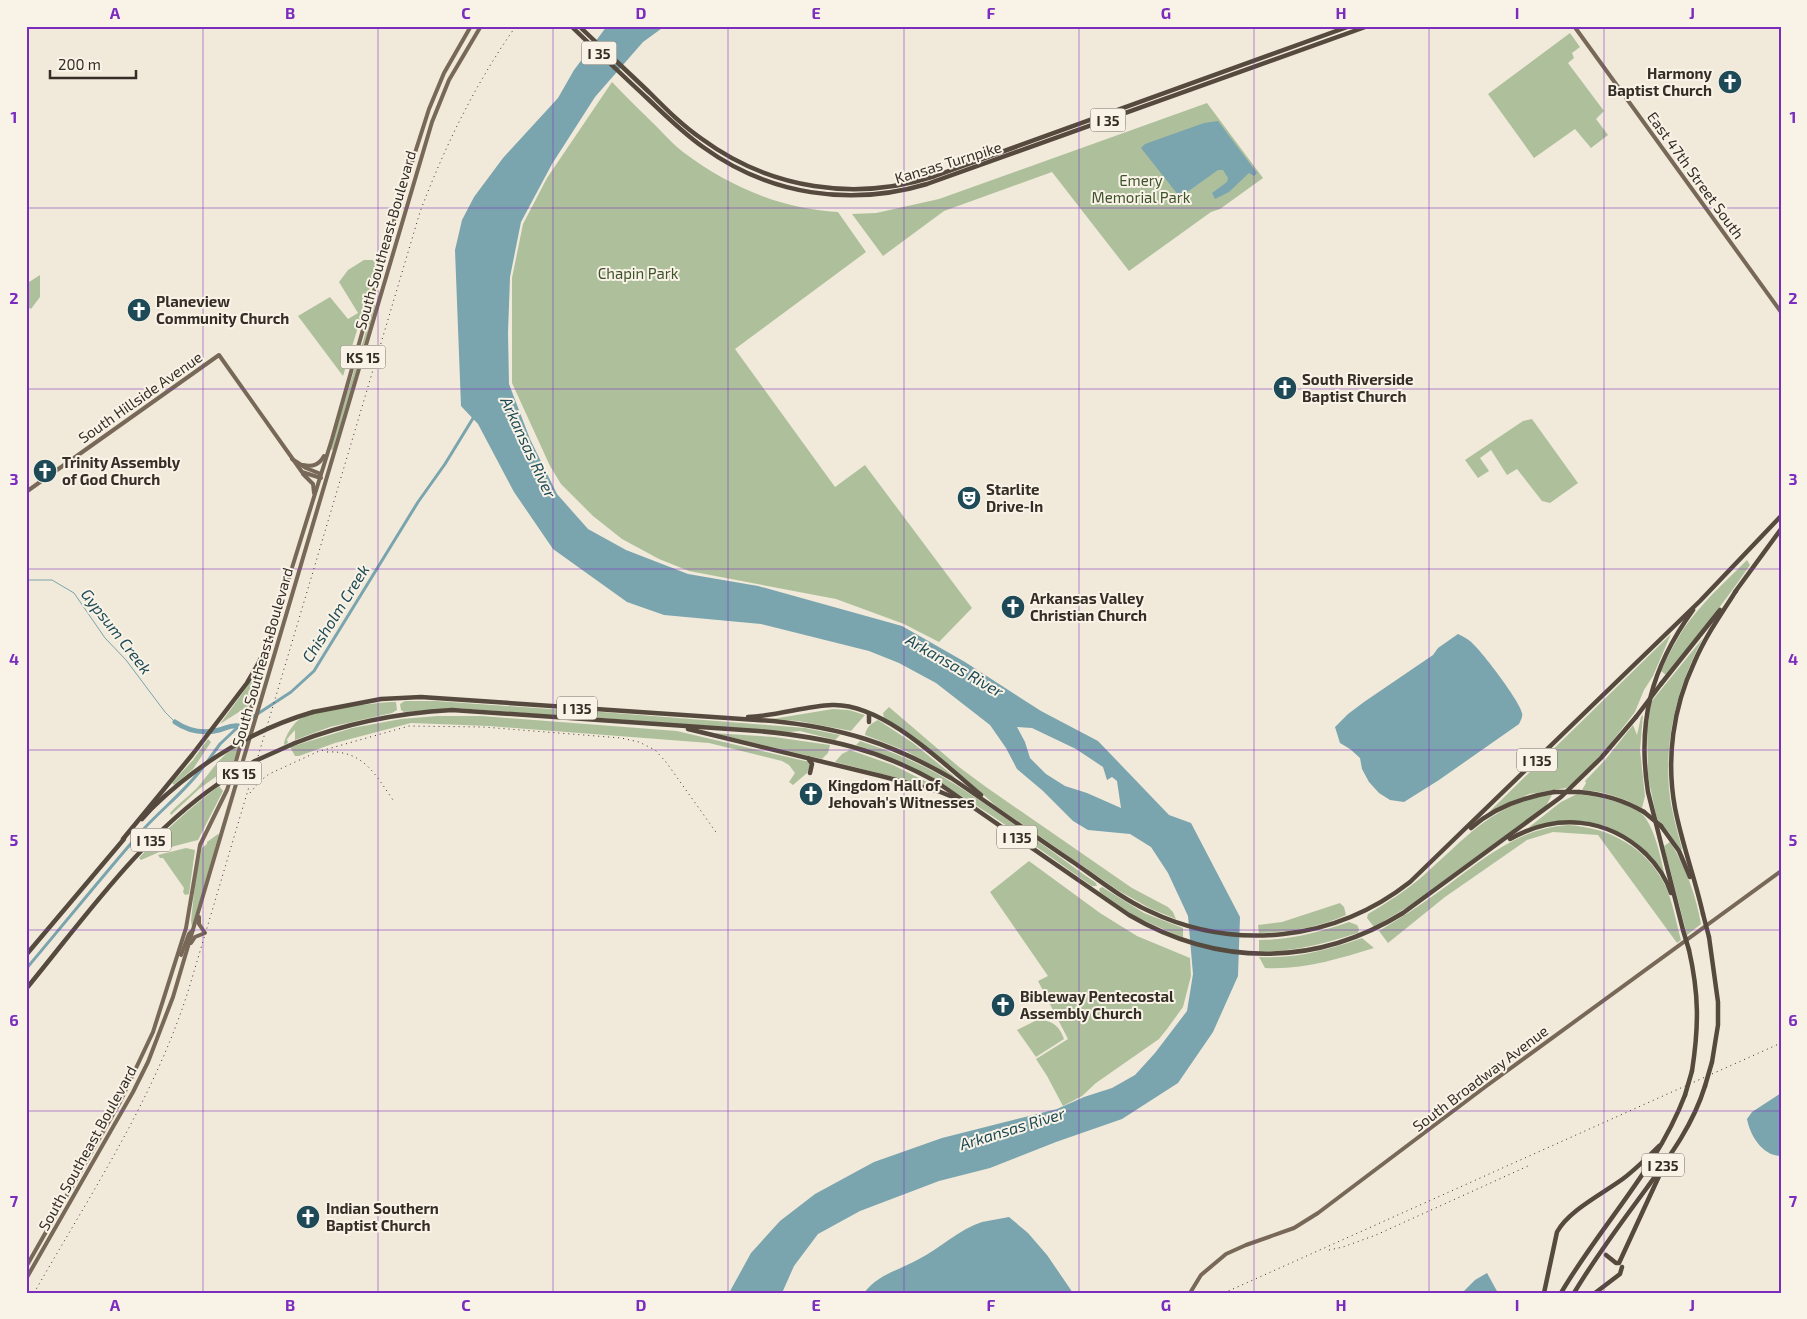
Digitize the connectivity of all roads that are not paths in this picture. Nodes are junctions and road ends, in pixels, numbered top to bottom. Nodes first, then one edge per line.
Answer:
1 (471, 26) edge
2 (481, 26) edge
3 (571, 26) edge
4 (580, 26) edge
5 (1350, 26) edge
6 (1368, 26) edge
7 (1574, 26) edge
8 (630, 78) junction
9 (1781, 312) edge
10 (328, 450) junction
11 (292, 459) junction
12 (302, 465) junction
13 (302, 472) junction
14 (320, 476) junction
15 (326, 478) junction
16 (26, 492) edge
17 (314, 497) junction
18 (1781, 516) edge
19 (1781, 529) edge
20 (1781, 534) edge
21 (1752, 568) junction
22 (1736, 591) junction
23 (1700, 601) junction
24 (275, 628) junction
25 (870, 714) junction
26 (730, 718) junction
27 (869, 722) dead end
28 (669, 725) junction
29 (807, 757) junction
30 (810, 772) dead end
31 (1001, 812) junction
32 (987, 816) junction
33 (123, 839) junction
34 (1490, 850) junction
35 (1444, 852) junction
36 (1781, 871) edge
37 (1700, 901) junction
38 (190, 910) junction
39 (198, 912) junction
40 (193, 930) junction
41 (1683, 930) junction
42 (188, 947) junction
43 (26, 955) edge
44 (176, 965) junction
45 (26, 989) edge
46 (1663, 1142) junction
47 (1669, 1157) junction
48 (1606, 1255) dead end
49 (27, 1265) edge
50 (1622, 1268) dead end
51 (26, 1280) edge
52 (1190, 1293) edge
53 (1544, 1293) edge
54 (1561, 1293) edge
55 (1574, 1293) edge
56 (1595, 1293) edge

1 - 10 main road, South Southeast Boulevard / KS 15
2 - 15 main road, South Southeast Boulevard / KS 15
3 - 8 highway, Kansas Turnpike / I 35
4 - 8 highway, Kansas Turnpike / I 35
5 - 8 highway, Kansas Turnpike / I 35
6 - 8 highway, Kansas Turnpike / I 35
7 - 9 main road, East 47th Street South
10 - 12 main road
10 - 14 main road, South Southeast Boulevard / KS 15
11 - 12 main road
11 - 13 main road
11 - 16 main road, South Hillside Avenue
12 - 14 main road
13 - 14 main road
13 - 17 main road
14 - 15 main road
14 - 17 main road, South Southeast Boulevard / KS 15
15 - 39 main road, South Southeast Boulevard / KS 15
17 - 24 main road, South Southeast Boulevard / KS 15
18 - 23 highway, I 135
19 - 21 highway, I 135
20 - 21 highway
21 - 22 highway, I 135
22 - 34 highway, I 135, bridge
22 - 37 highway
23 - 35 highway, I 135
23 - 41 highway
24 - 33 highway
24 - 38 main road, South Southeast Boulevard
25 - 26 highway
25 - 27 highway
25 - 31 highway
26 - 31 highway, I 135
26 - 33 highway, I 135, bridge
28 - 29 highway
28 - 32 highway, I 135
28 - 45 highway, I 135, bridge
29 - 30 highway
29 - 32 highway
31 - 35 highway, I 135
32 - 34 highway, I 135
33 - 43 highway, I 135
34 - 41 highway
35 - 37 highway, bridge
36 - 52 main road, South Broadway Avenue
37 - 47 highway, I 235, bridge
38 - 40 main road
38 - 44 main road, South Southeast Boulevard
39 - 40 main road, South Southeast Boulevard
39 - 42 main road
40 - 42 main road, South Southeast Boulevard
40 - 44 main road
41 - 46 highway, I 235, bridge
42 - 51 main road, South Southeast Boulevard
44 - 49 main road, South Southeast Boulevard
46 - 53 highway
46 - 54 highway, I 235
47 - 48 highway
47 - 55 highway, I 235
50 - 56 highway

